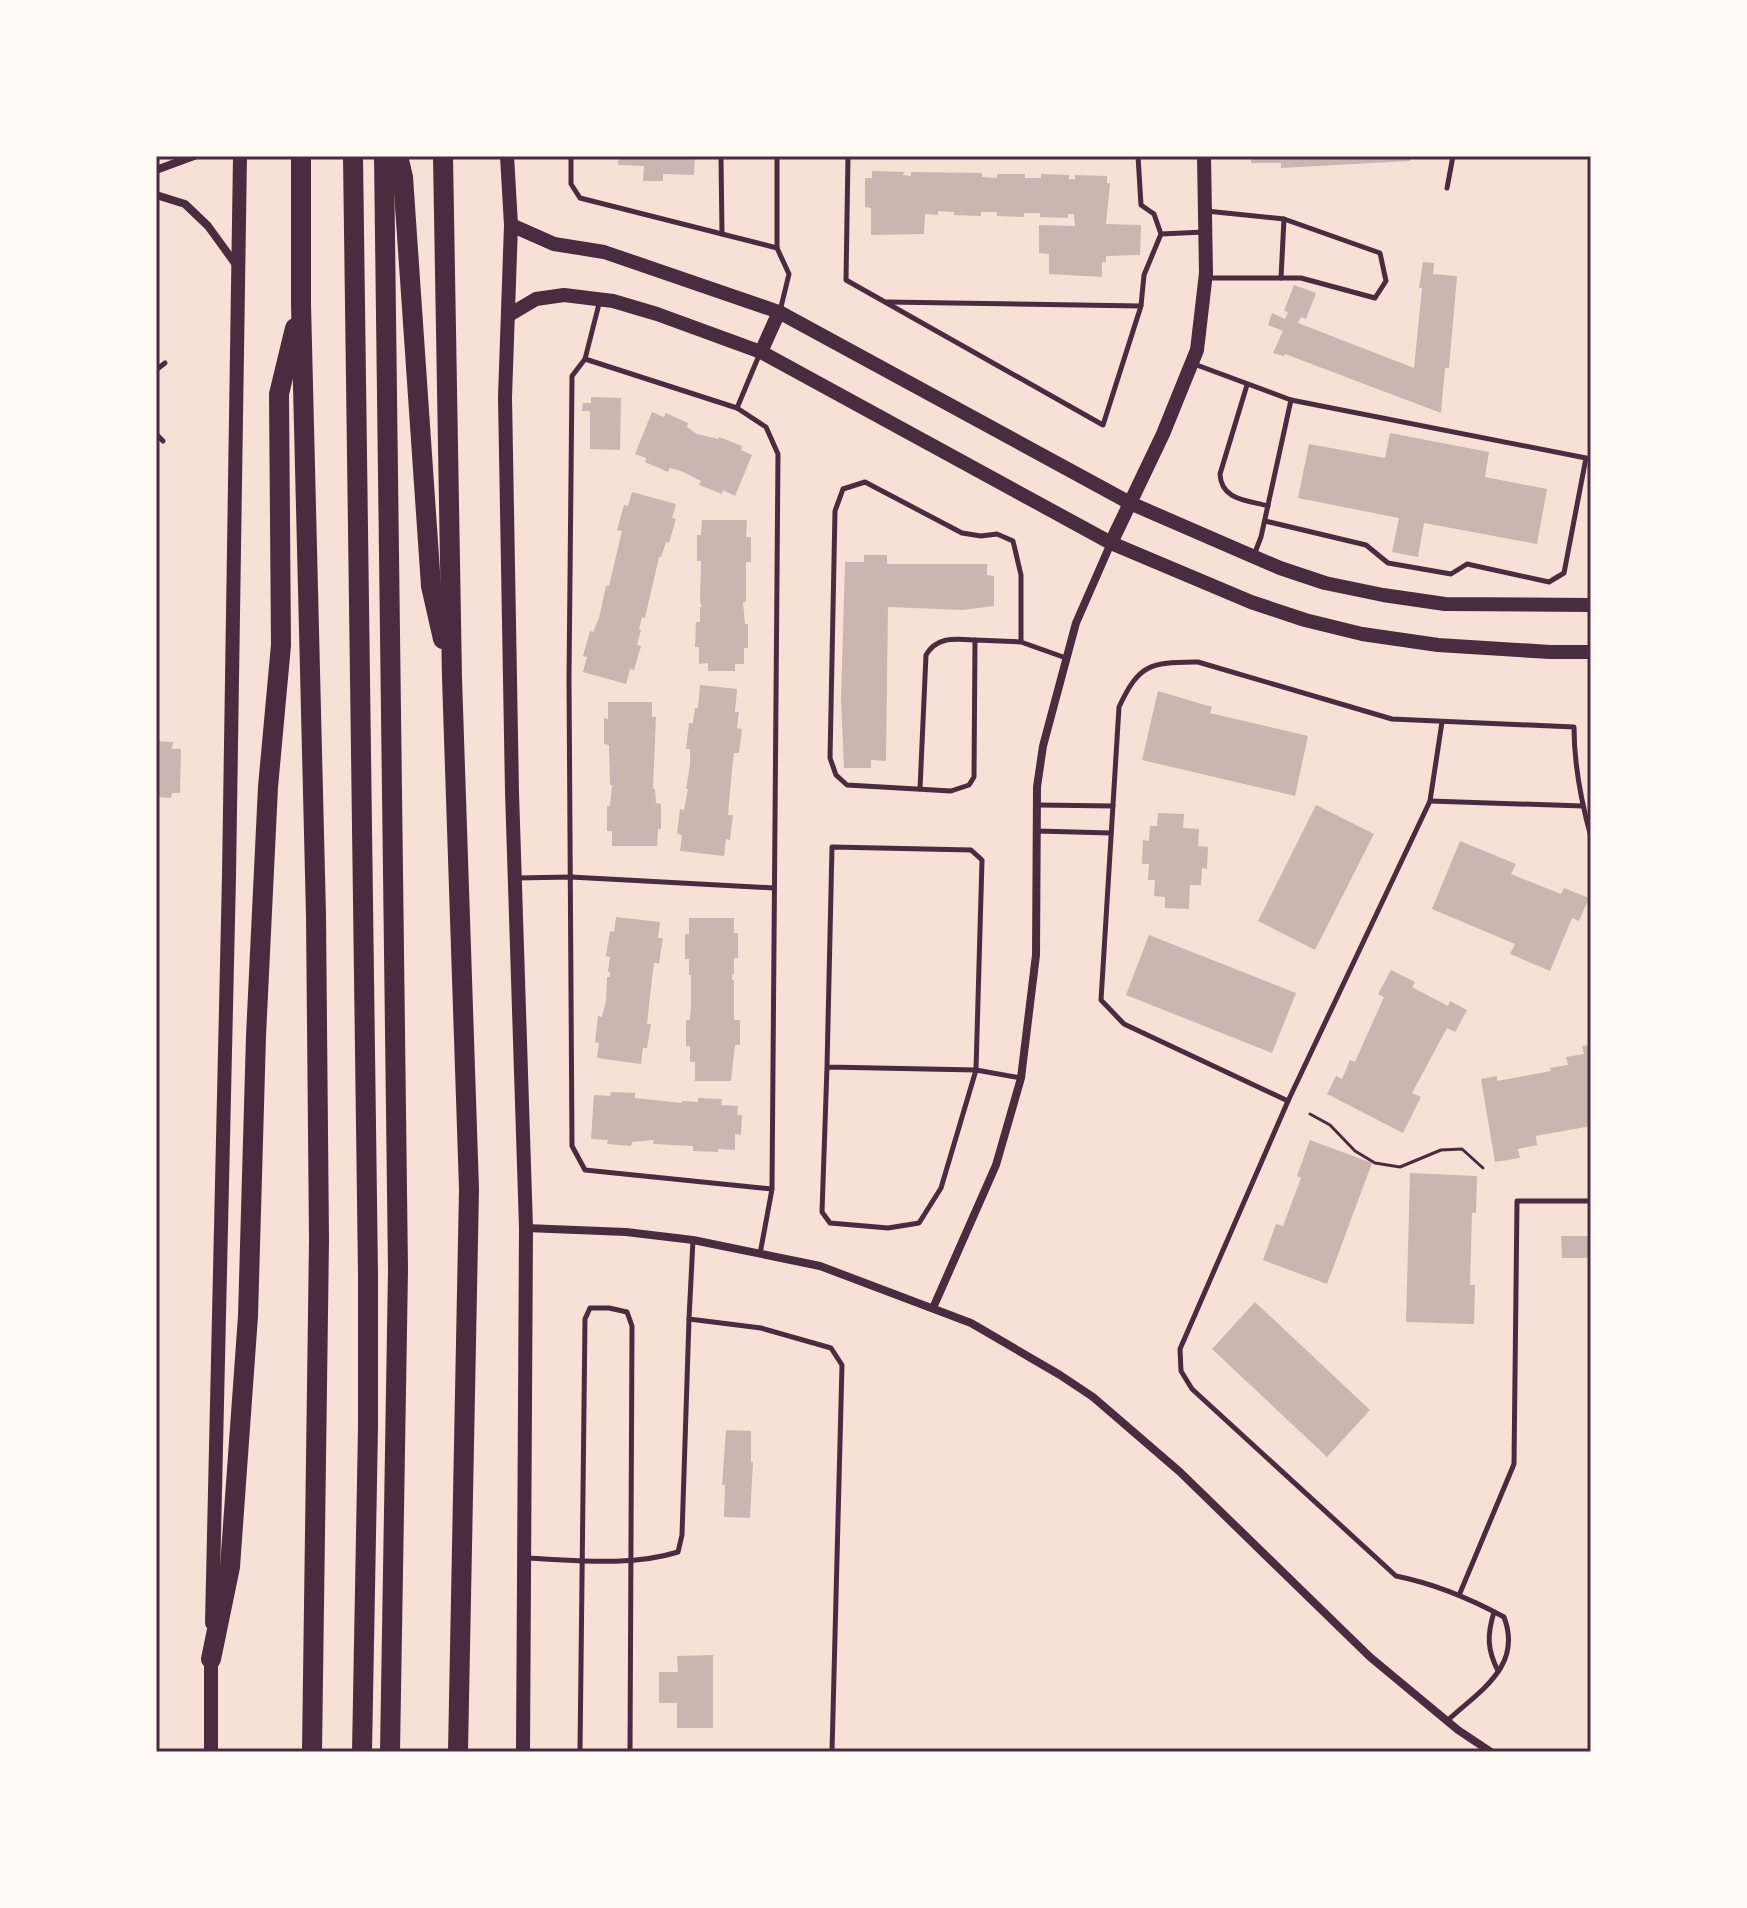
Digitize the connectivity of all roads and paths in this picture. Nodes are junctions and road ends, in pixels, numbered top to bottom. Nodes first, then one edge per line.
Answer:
1 (194, 156) edge
2 (240, 156) edge
3 (301, 156) edge
4 (353, 156) edge
5 (384, 156) edge
6 (398, 156) edge
7 (443, 156) edge
8 (507, 156) edge
9 (571, 156) edge
10 (721, 156) edge
11 (777, 156) edge
12 (848, 156) edge
13 (1138, 156) edge
14 (1204, 156) edge
15 (1453, 156) edge
16 (156, 170) edge
17 (1447, 188) dead end
18 (156, 195) edge
19 (1205, 211) junction
20 (1284, 219) junction
21 (511, 225) junction
22 (1205, 232) junction
23 (722, 234) junction
24 (1161, 234) junction
25 (777, 248) junction
26 (239, 268) junction
27 (1206, 278) junction
28 (1280, 278) junction
29 (600, 299) junction
30 (886, 302) junction
31 (301, 304) junction
32 (1141, 306) junction
33 (779, 312) junction
34 (509, 315) junction
35 (761, 352) junction
36 (585, 359) junction
37 (165, 363) dead end
38 (1191, 363) junction
39 (156, 370) edge
40 (1247, 385) junction
41 (1291, 400) junction
42 (737, 408) junction
43 (156, 434) edge
44 (163, 441) dead end
45 (1589, 458) edge
46 (1130, 503) junction
47 (1268, 506) junction
48 (1265, 521) junction
49 (1111, 543) junction
50 (1253, 556) junction
51 (1591, 605) edge
52 (975, 640) junction
53 (1021, 642) junction
54 (1591, 652) edge
55 (1066, 658) junction
56 (452, 678) junction
57 (1442, 722) junction
58 (920, 789) junction
59 (1430, 801) junction
60 (1037, 805) junction
61 (1113, 806) junction
62 (1583, 806) junction
63 (1037, 831) junction
64 (1111, 833) junction
65 (1591, 837) edge
66 (571, 877) junction
67 (515, 878) junction
68 (774, 888) junction
69 (827, 1067) junction
70 (976, 1070) junction
71 (1021, 1078) junction
72 (1288, 1101) junction
73 (1310, 1114) dead end
74 (1483, 1168) dead end
75 (772, 1189) junction
76 (1591, 1201) edge
77 (526, 1228) junction
78 (693, 1240) junction
79 (760, 1254) junction
80 (933, 1308) junction
81 (689, 1319) junction
82 (524, 1557) junction
83 (582, 1560) junction
84 (631, 1560) junction
85 (1460, 1593) junction
86 (1494, 1612) junction
87 (211, 1659) junction
88 (1499, 1672) junction
89 (1447, 1721) junction
90 (211, 1752) edge
91 (312, 1752) edge
92 (362, 1752) edge
93 (390, 1752) edge
94 (458, 1752) edge
95 (523, 1752) edge
96 (580, 1752) edge
97 (630, 1752) edge
98 (832, 1752) edge
99 (1491, 1752) edge

1 - 16 street
2 - 26 main road
3 - 31 highway
4 - 92 highway
5 - 93 highway
6 - 56 highway
7 - 56 highway
8 - 21 main road
9 - 23 lane
10 - 23 lane
11 - 25 lane
12 - 30 lane
13 - 24 lane
14 - 19 main road
15 - 17 lane
18 - 26 street
19 - 20 lane
19 - 22 main road
20 - 28 lane
20 - 28 lane
21 - 33 main road
21 - 34 main road
22 - 24 lane
22 - 27 main road
23 - 25 lane
24 - 32 lane
25 - 33 lane
26 - 87 main road
27 - 28 lane
27 - 38 main road
29 - 34 main road
29 - 35 main road
29 - 36 lane
30 - 32 lane
30 - 32 lane
31 - 87 highway
31 - 91 highway
33 - 35 main road
33 - 46 main road
34 - 67 main road
35 - 42 lane
35 - 49 main road
36 - 42 lane
36 - 66 lane
37 - 39 lane
38 - 40 lane
38 - 46 main road
40 - 41 lane
40 - 47 lane
41 - 45 lane
41 - 47 lane
42 - 68 lane
43 - 44 lane
45 - 48 lane
46 - 49 main road
46 - 50 main road
47 - 48 lane
48 - 50 lane
49 - 54 main road
49 - 55 street
50 - 51 main road
52 - 53 lane
52 - 58 lane
52 - 58 lane
53 - 55 lane
53 - 58 lane
55 - 60 street
56 - 94 highway
57 - 59 lane
57 - 61 lane
57 - 62 lane
59 - 62 lane
59 - 72 lane
60 - 61 lane
60 - 63 street
61 - 64 lane
62 - 65 lane
63 - 64 lane
63 - 71 street
64 - 72 lane
66 - 67 lane
66 - 68 lane
66 - 75 lane
67 - 77 main road
68 - 75 lane
69 - 70 lane
69 - 70 lane
69 - 70 lane
70 - 71 lane
71 - 80 street
72 - 85 lane
73 - 74 path
75 - 79 lane
76 - 85 lane
77 - 78 street
77 - 82 main road
78 - 79 street
78 - 81 lane
79 - 80 street
80 - 89 street
81 - 84 lane
81 - 98 lane
82 - 83 lane
82 - 95 main road
83 - 84 lane
83 - 84 lane
83 - 96 lane
84 - 97 lane
85 - 86 lane
86 - 88 lane
86 - 88 lane
87 - 90 main road
88 - 89 lane
89 - 99 street

